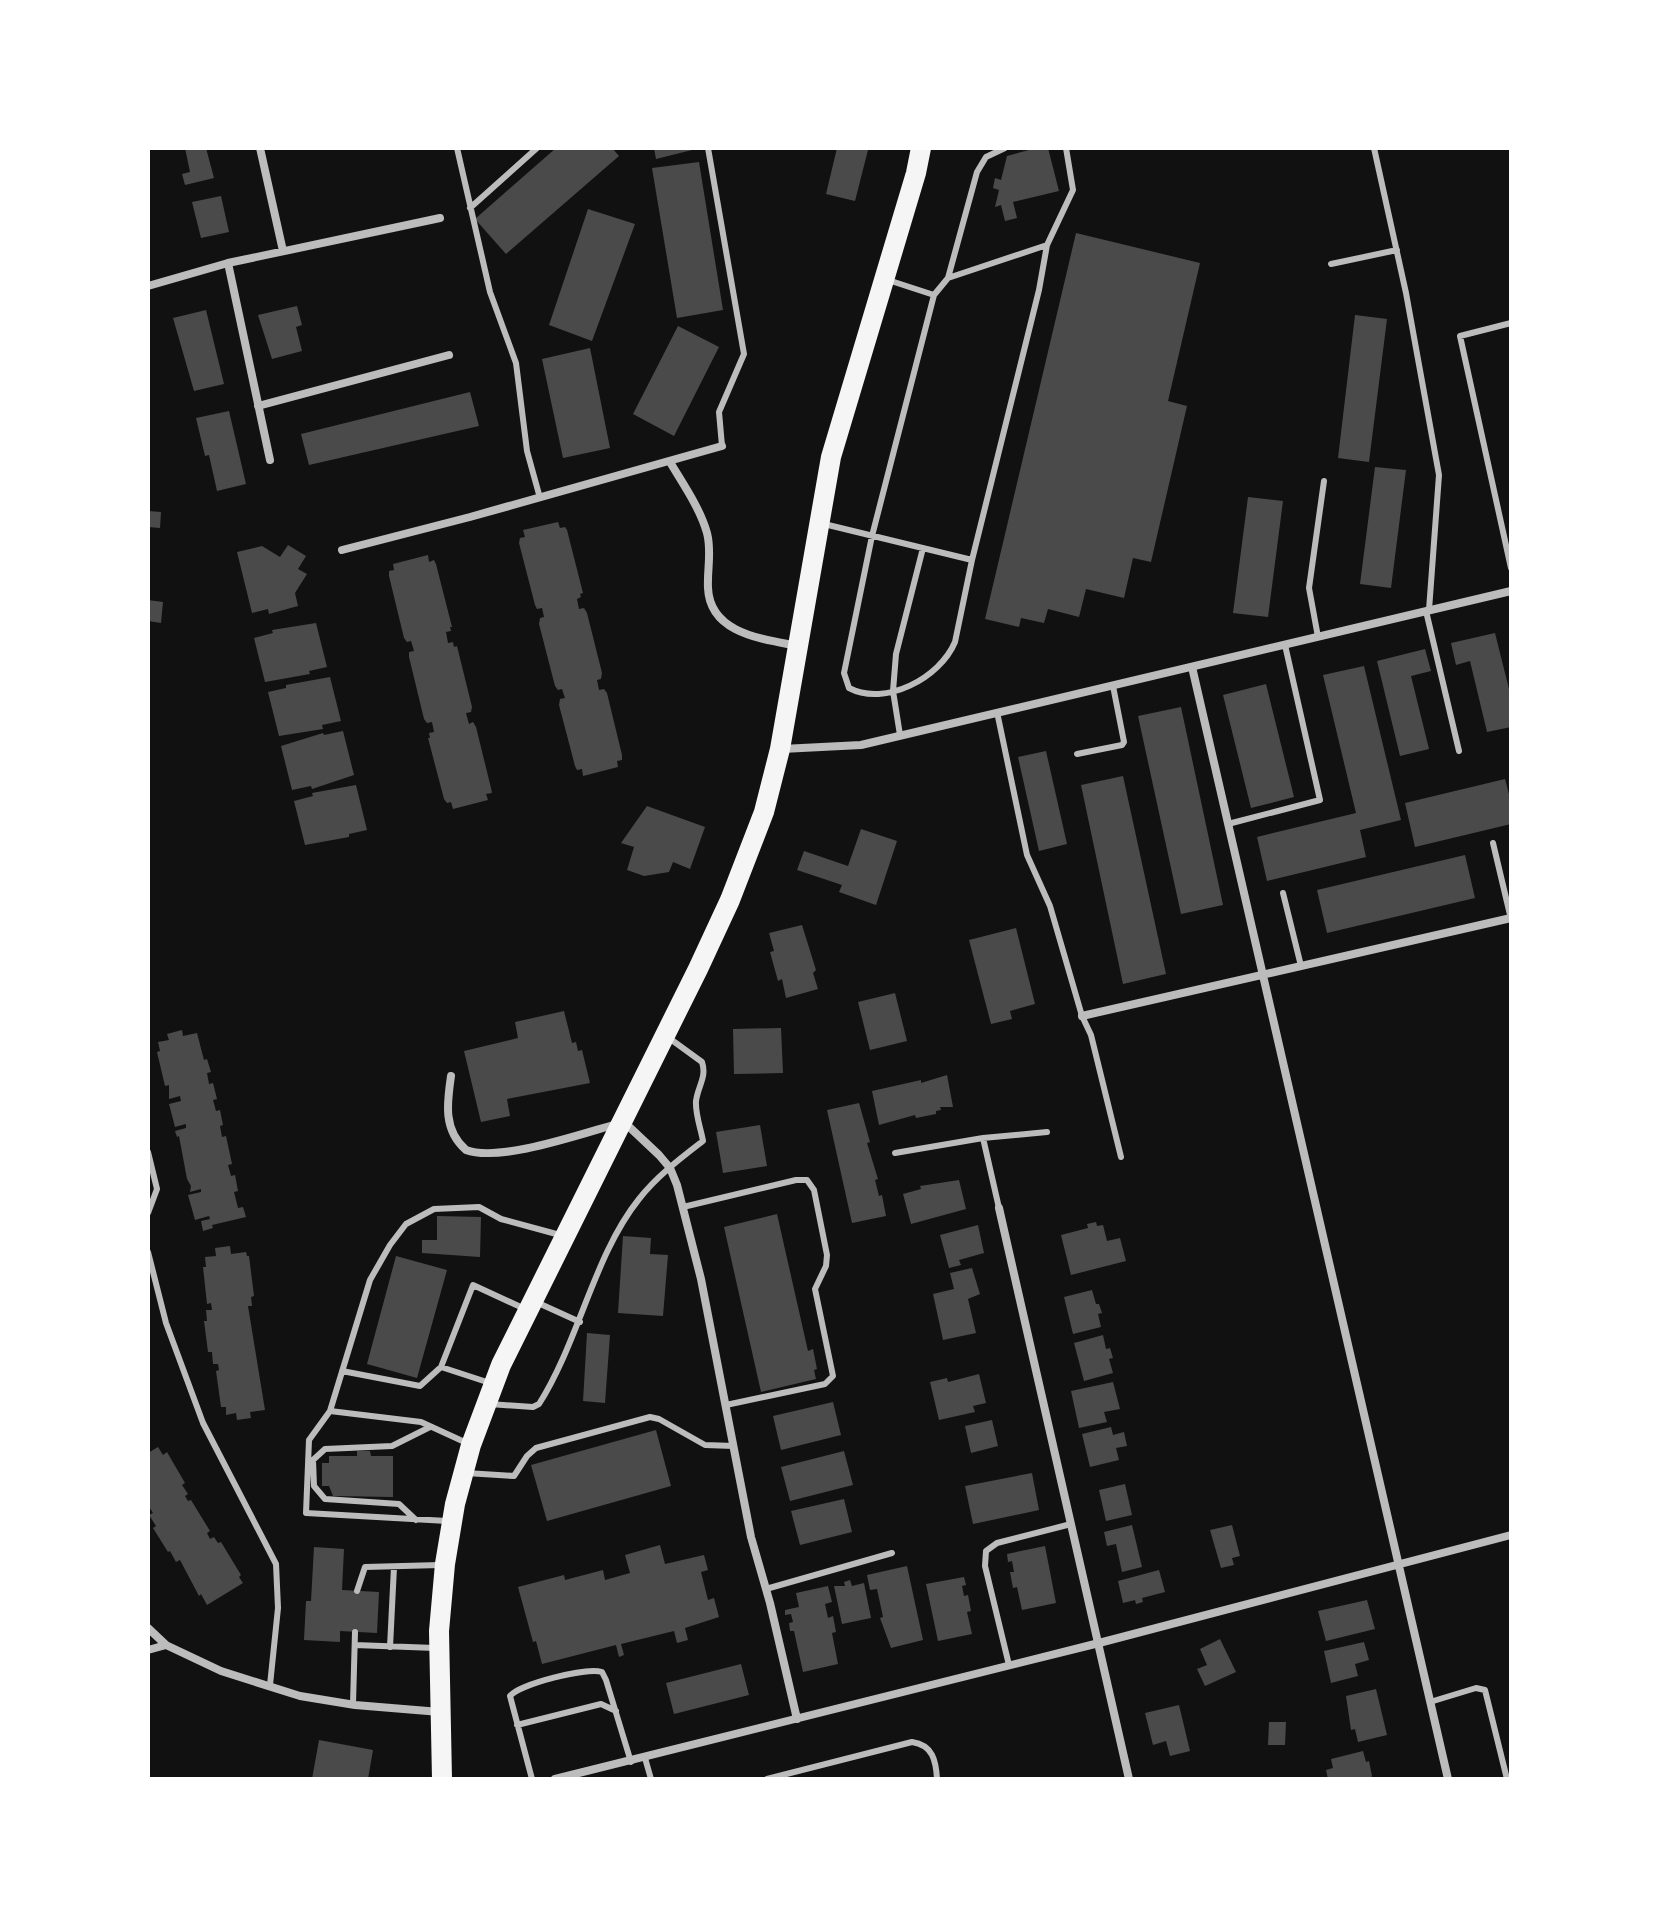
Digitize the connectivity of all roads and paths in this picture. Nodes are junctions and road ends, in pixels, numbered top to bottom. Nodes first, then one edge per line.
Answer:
1 (260, 148) edge
2 (457, 148) edge
3 (537, 148) edge
4 (708, 148) edge
5 (921, 148) edge
6 (1005, 148) edge
7 (1066, 148) edge
8 (1374, 148) edge
9 (470, 208) junction
10 (440, 218) dead end
11 (1047, 245) junction
12 (1397, 250) junction
13 (283, 251) junction
14 (228, 263) junction
15 (1331, 264) dead end
16 (948, 278) junction
17 (885, 279) junction
18 (148, 286) edge
19 (934, 295) junction
20 (1511, 323) edge
21 (449, 355) dead end
22 (258, 406) junction
23 (722, 446) joint
24 (270, 460) dead end
25 (670, 462) junction
26 (1324, 481) dead end
27 (540, 498) junction
28 (819, 522) junction
29 (872, 536) junction
30 (923, 548) junction
31 (342, 550) dead end
32 (972, 560) junction
33 (1511, 568) edge
34 (1511, 591) edge
35 (1428, 611) junction
36 (1318, 637) junction
37 (1285, 645) junction
38 (799, 646) junction
39 (1192, 667) junction
40 (1113, 686) junction
41 (893, 691) junction
42 (997, 712) junction
43 (900, 735) junction
44 (780, 749) junction
45 (1459, 751) dead end
46 (1077, 754) dead end
47 (1228, 824) junction
48 (1493, 843) dead end
49 (1283, 893) dead end
50 (1511, 918) edge
51 (1301, 966) junction
52 (1263, 975) junction
53 (1082, 1016) junction
54 (666, 1036) junction
55 (451, 1076) dead end
56 (624, 1122) junction
57 (1047, 1132) dead end
58 (983, 1138) junction
59 (148, 1152) edge
60 (895, 1153) dead end
61 (1121, 1157) dead end
62 (670, 1168) junction
63 (683, 1207) junction
64 (999, 1208) joint
65 (148, 1213) edge
66 (563, 1236) junction
67 (148, 1252) edge
68 (530, 1306) junction
69 (580, 1322) junction
70 (441, 1367) junction
71 (342, 1371) junction
72 (489, 1394) junction
73 (726, 1405) junction
74 (330, 1411) junction
75 (430, 1427) junction
76 (471, 1445) junction
77 (734, 1446) junction
78 (462, 1473) junction
79 (416, 1520) junction
80 (452, 1521) junction
81 (1071, 1524) junction
82 (1511, 1535) edge
83 (892, 1553) dead end
84 (445, 1564) junction
85 (1398, 1564) junction
86 (394, 1567) junction
87 (766, 1589) junction
88 (357, 1591) dead end
89 (148, 1628) edge
90 (355, 1632) dead end
91 (1099, 1643) junction
92 (166, 1645) junction
93 (355, 1645) junction
94 (390, 1647) junction
95 (439, 1648) junction
96 (148, 1650) edge
97 (1009, 1665) junction
98 (270, 1685) junction
99 (1430, 1702) junction
100 (353, 1704) junction
101 (616, 1711) junction
102 (440, 1712) junction
103 (797, 1719) junction
104 (517, 1725) junction
105 (645, 1758) junction
106 (631, 1762) junction
107 (442, 1779) edge
108 (532, 1779) edge
109 (555, 1779) edge
110 (651, 1779) edge
111 (767, 1779) edge
112 (937, 1779) edge
113 (1129, 1779) edge
114 (1448, 1779) edge
115 (1507, 1779) edge

1 - 13 street
2 - 9 lane
3 - 9 lane
4 - 23 lane
5 - 17 main road
6 - 16 lane
7 - 11 lane
8 - 12 lane
9 - 27 lane
10 - 13 street
11 - 16 lane
11 - 32 lane
12 - 15 lane
12 - 35 lane
13 - 14 street
14 - 18 street
14 - 22 street
16 - 19 lane
17 - 19 lane
17 - 28 main road
19 - 29 lane
20 - 33 lane
21 - 22 street
22 - 24 street
23 - 25 street
25 - 27 street
25 - 38 street
26 - 36 lane
27 - 31 street
28 - 29 lane
28 - 38 main road
29 - 30 lane
29 - 41 lane
30 - 32 lane
30 - 41 lane
32 - 41 lane
34 - 35 street
35 - 36 street
35 - 45 lane
36 - 37 street
37 - 39 street
37 - 47 lane
38 - 44 main road
39 - 40 street
39 - 47 street
40 - 42 street
40 - 46 lane
41 - 43 lane
42 - 43 street
42 - 53 lane
43 - 44 street
44 - 54 main road
47 - 52 street
48 - 50 lane
49 - 51 lane
50 - 51 street
51 - 52 street
52 - 53 street
52 - 85 street
53 - 61 lane
54 - 56 main road
54 - 62 lane
55 - 56 street
56 - 62 street
56 - 66 main road
57 - 58 lane
58 - 60 lane
58 - 64 lane
59 - 65 lane
62 - 63 street
62 - 69 lane
63 - 73 street
63 - 73 lane
64 - 81 street
66 - 68 main road
66 - 71 lane
67 - 98 lane
68 - 69 lane
68 - 70 lane
68 - 72 main road
69 - 72 lane
70 - 71 lane
70 - 72 lane
71 - 74 lane
72 - 76 main road
73 - 77 street
74 - 75 lane
74 - 79 lane
75 - 76 lane
75 - 79 lane
76 - 78 main road
77 - 78 lane
77 - 87 street
78 - 80 main road
79 - 80 lane
80 - 84 main road
81 - 91 street
81 - 97 lane
82 - 85 street
83 - 87 lane
84 - 86 lane
84 - 95 main road
85 - 91 street
85 - 99 street
86 - 88 lane
86 - 94 lane
87 - 103 street
89 - 92 street
90 - 93 lane
91 - 97 street
91 - 113 street
92 - 96 street
92 - 98 street
93 - 94 lane
93 - 100 lane
94 - 95 lane
95 - 102 main road
97 - 103 street
98 - 100 street
99 - 114 street
99 - 115 lane
100 - 102 street
101 - 104 lane
101 - 104 lane
101 - 106 lane
102 - 107 main road
103 - 105 street
104 - 108 lane
105 - 106 street
105 - 110 lane
106 - 109 street
111 - 112 lane

